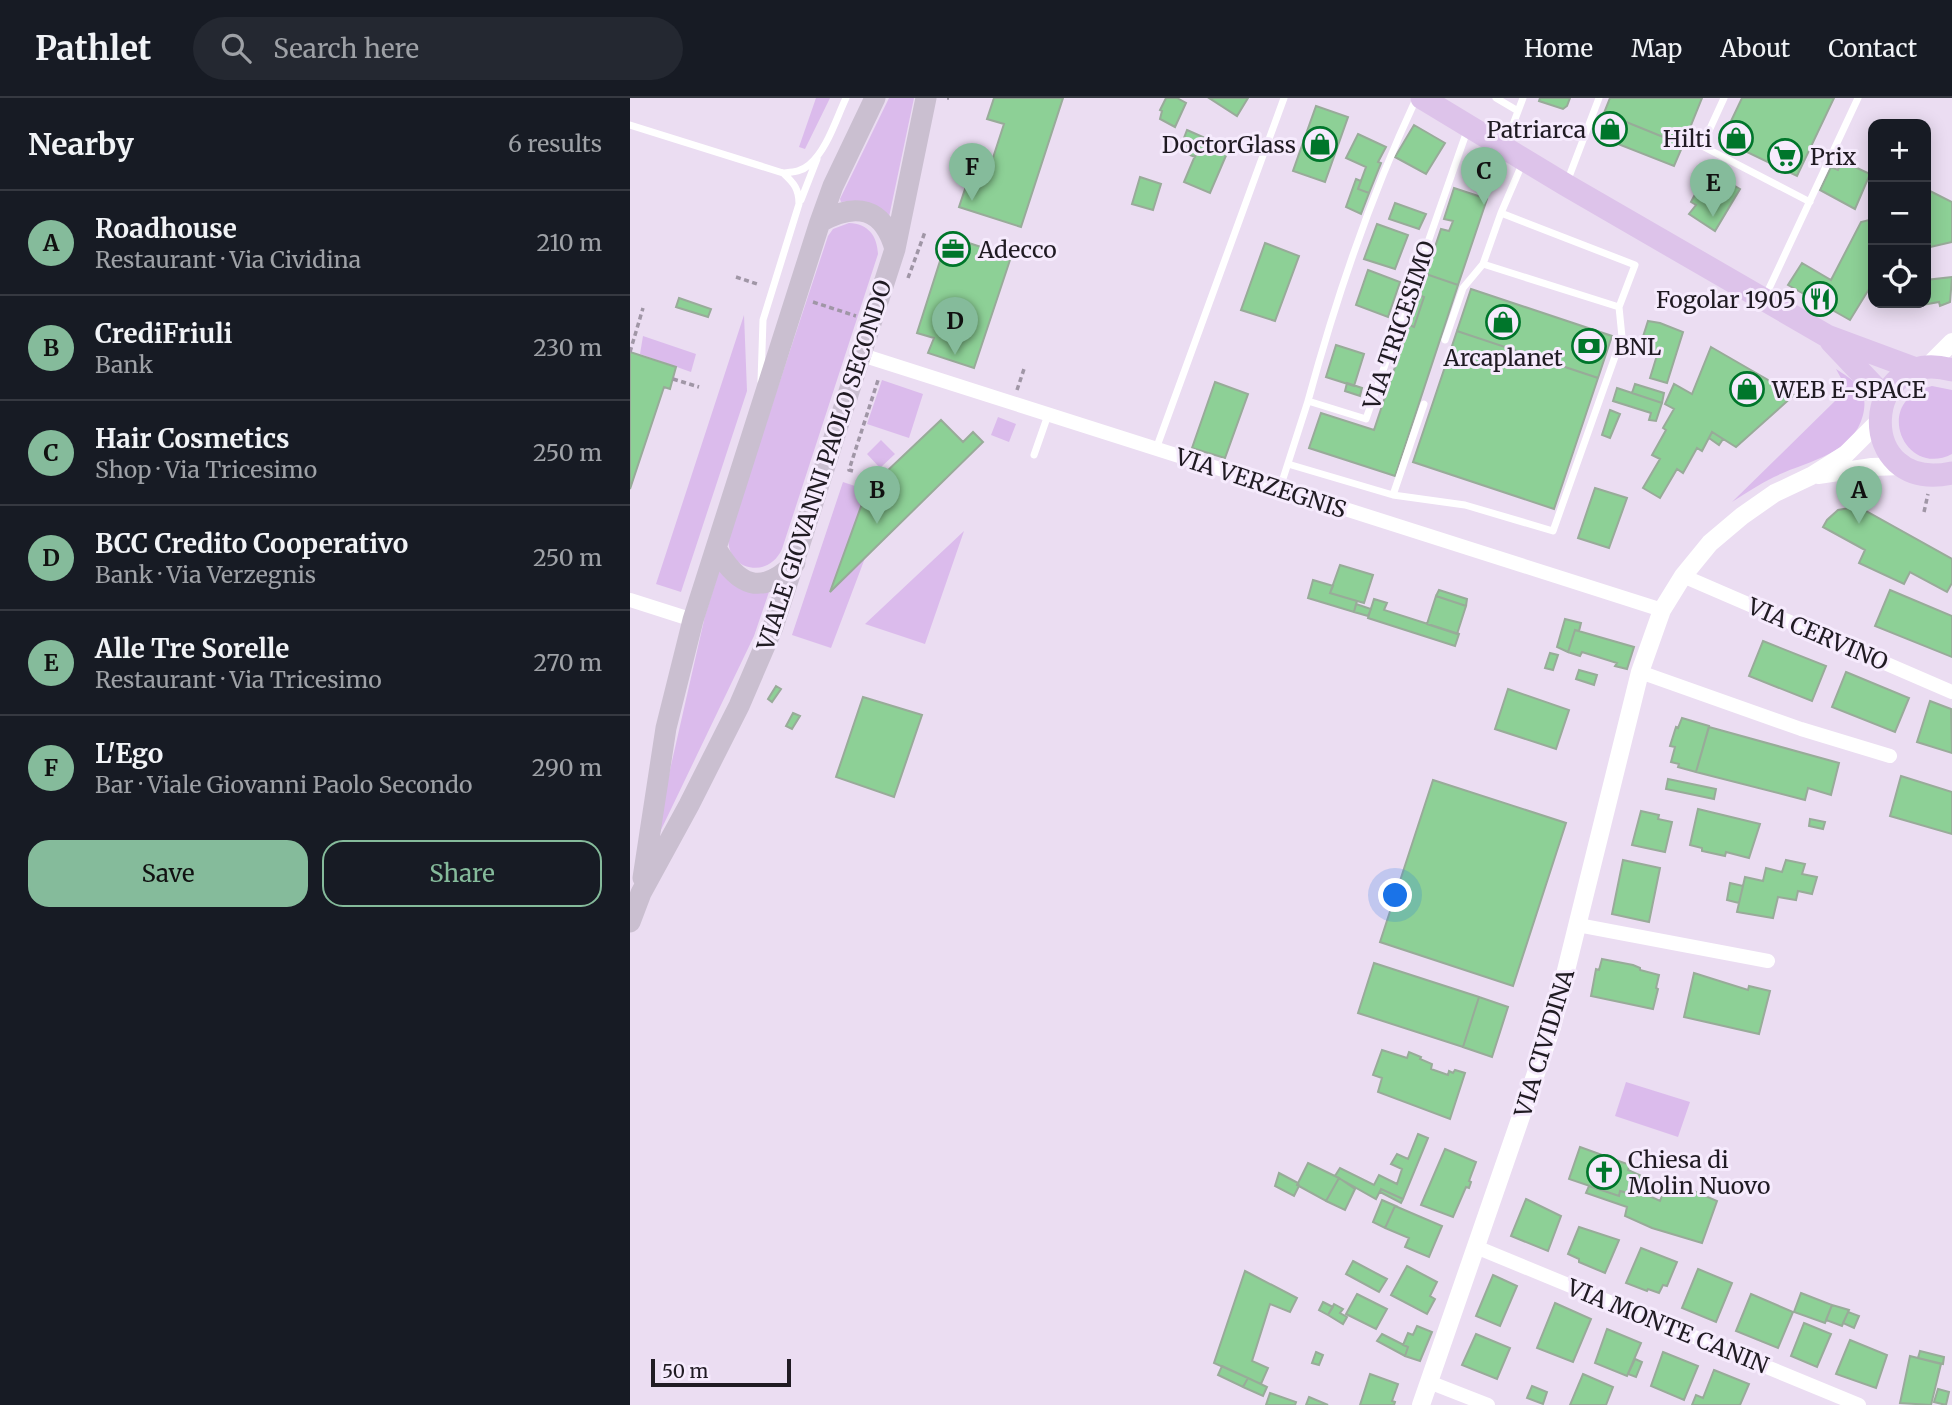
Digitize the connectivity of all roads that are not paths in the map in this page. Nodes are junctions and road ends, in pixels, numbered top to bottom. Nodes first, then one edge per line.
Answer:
1 (846, 98) edge
2 (875, 98) edge
3 (926, 98) edge
4 (1284, 98) edge
5 (1416, 98) edge
6 (1422, 98) edge
7 (1496, 98) edge
8 (1523, 98) edge
9 (1599, 98) edge
10 (1724, 98) edge
11 (1858, 98) edge
12 (1518, 111) junction
13 (630, 125) edge
14 (1468, 126) junction
15 (1504, 148) junction
16 (820, 152) junction
17 (1524, 160) junction
18 (783, 173) junction
19 (1566, 185) junction
20 (1810, 202) junction
21 (799, 204) junction
22 (1501, 213) junction
23 (820, 222) junction
24 (895, 249) junction
25 (1483, 264) junction
26 (1763, 301) junction
27 (1619, 307) junction
28 (1827, 337) junction
29 (1445, 340) dead end
30 (1952, 342) edge
31 (862, 355) junction
32 (1922, 368) junction
33 (1952, 370) edge
34 (1884, 397) junction
35 (1308, 401) junction
36 (1424, 404) dead end
37 (1048, 415) junction
38 (759, 417) junction
39 (1879, 421) junction
40 (1156, 449) junction
41 (1034, 455) dead end
42 (1287, 464) junction
43 (1902, 466) junction
44 (1952, 473) edge
45 (1811, 476) junction
46 (1279, 489) junction
47 (1393, 495) junction
48 (716, 548) junction
49 (795, 563) junction
50 (1683, 576) junction
51 (630, 600) edge
52 (1662, 610) junction
53 (693, 620) junction
54 (1640, 672) junction
55 (1952, 692) edge
56 (1890, 757) dead end
57 (641, 892) junction
58 (630, 922) edge
59 (1578, 925) junction
60 (1768, 961) dead end
61 (1476, 1247) junction
62 (1429, 1382) junction
63 (1421, 1405) edge
64 (1488, 1405) edge
65 (1859, 1405) edge

1 - 16 lane
2 - 23 main road, VIALE GIOVANNI PAOLO SECONDO
3 - 24 main road, VIALE GIOVANNI PAOLO SECONDO
4 - 40 lane
5 - 35 lane
6 - 14 main road
7 - 12 lane
8 - 12 lane
9 - 19 lane
10 - 20 lane
11 - 20 lane
12 - 15 lane
13 - 18 lane
14 - 15 main road
14 - 35 lane, VIA TRICESIMO
15 - 17 main road
16 - 18 lane
16 - 21 lane
17 - 19 main road
17 - 22 lane
18 - 21 lane
19 - 26 main road
20 - 26 lane
21 - 38 lane
22 - 25 lane
22 - 27 lane
23 - 24 main road
23 - 38 main road, VIALE GIOVANNI PAOLO SECONDO
24 - 31 main road, VIALE GIOVANNI PAOLO SECONDO
25 - 27 lane
25 - 29 lane
26 - 28 main road
27 - 47 lane
28 - 32 main road
28 - 34 main road
30 - 32 street
31 - 37 street, VIA VERZEGNIS
31 - 49 main road, VIALE GIOVANNI PAOLO SECONDO
32 - 33 main road
32 - 34 main road
34 - 39 main road
35 - 42 lane
36 - 47 lane
37 - 40 street, VIA VERZEGNIS
37 - 41 lane
38 - 48 main road, VIALE GIOVANNI PAOLO SECONDO
39 - 43 main road
39 - 45 street, VIA CIVIDINA
40 - 46 street, VIA VERZEGNIS
42 - 46 lane
42 - 47 lane
43 - 44 main road
43 - 45 street, VIA CIVIDINA
45 - 50 street, VIA CIVIDINA
46 - 52 street, VIA VERZEGNIS
48 - 49 main road
48 - 53 main road, VIALE GIOVANNI PAOLO SECONDO
49 - 57 main road, VIALE GIOVANNI PAOLO SECONDO
50 - 52 street, VIA CIVIDINA
50 - 55 street, VIA CERVINO
51 - 53 street
52 - 54 street, VIA CIVIDINA
53 - 57 main road, VIALE GIOVANNI PAOLO SECONDO
54 - 56 street
54 - 59 street, VIA CIVIDINA
57 - 58 main road, VIALE GIOVANNI PAOLO SECONDO
59 - 60 street
59 - 61 street, VIA CIVIDINA
61 - 62 street, VIA CIVIDINA
61 - 65 street, VIA MONTE CANIN
62 - 63 street, VIA CIVIDINA
62 - 64 street

